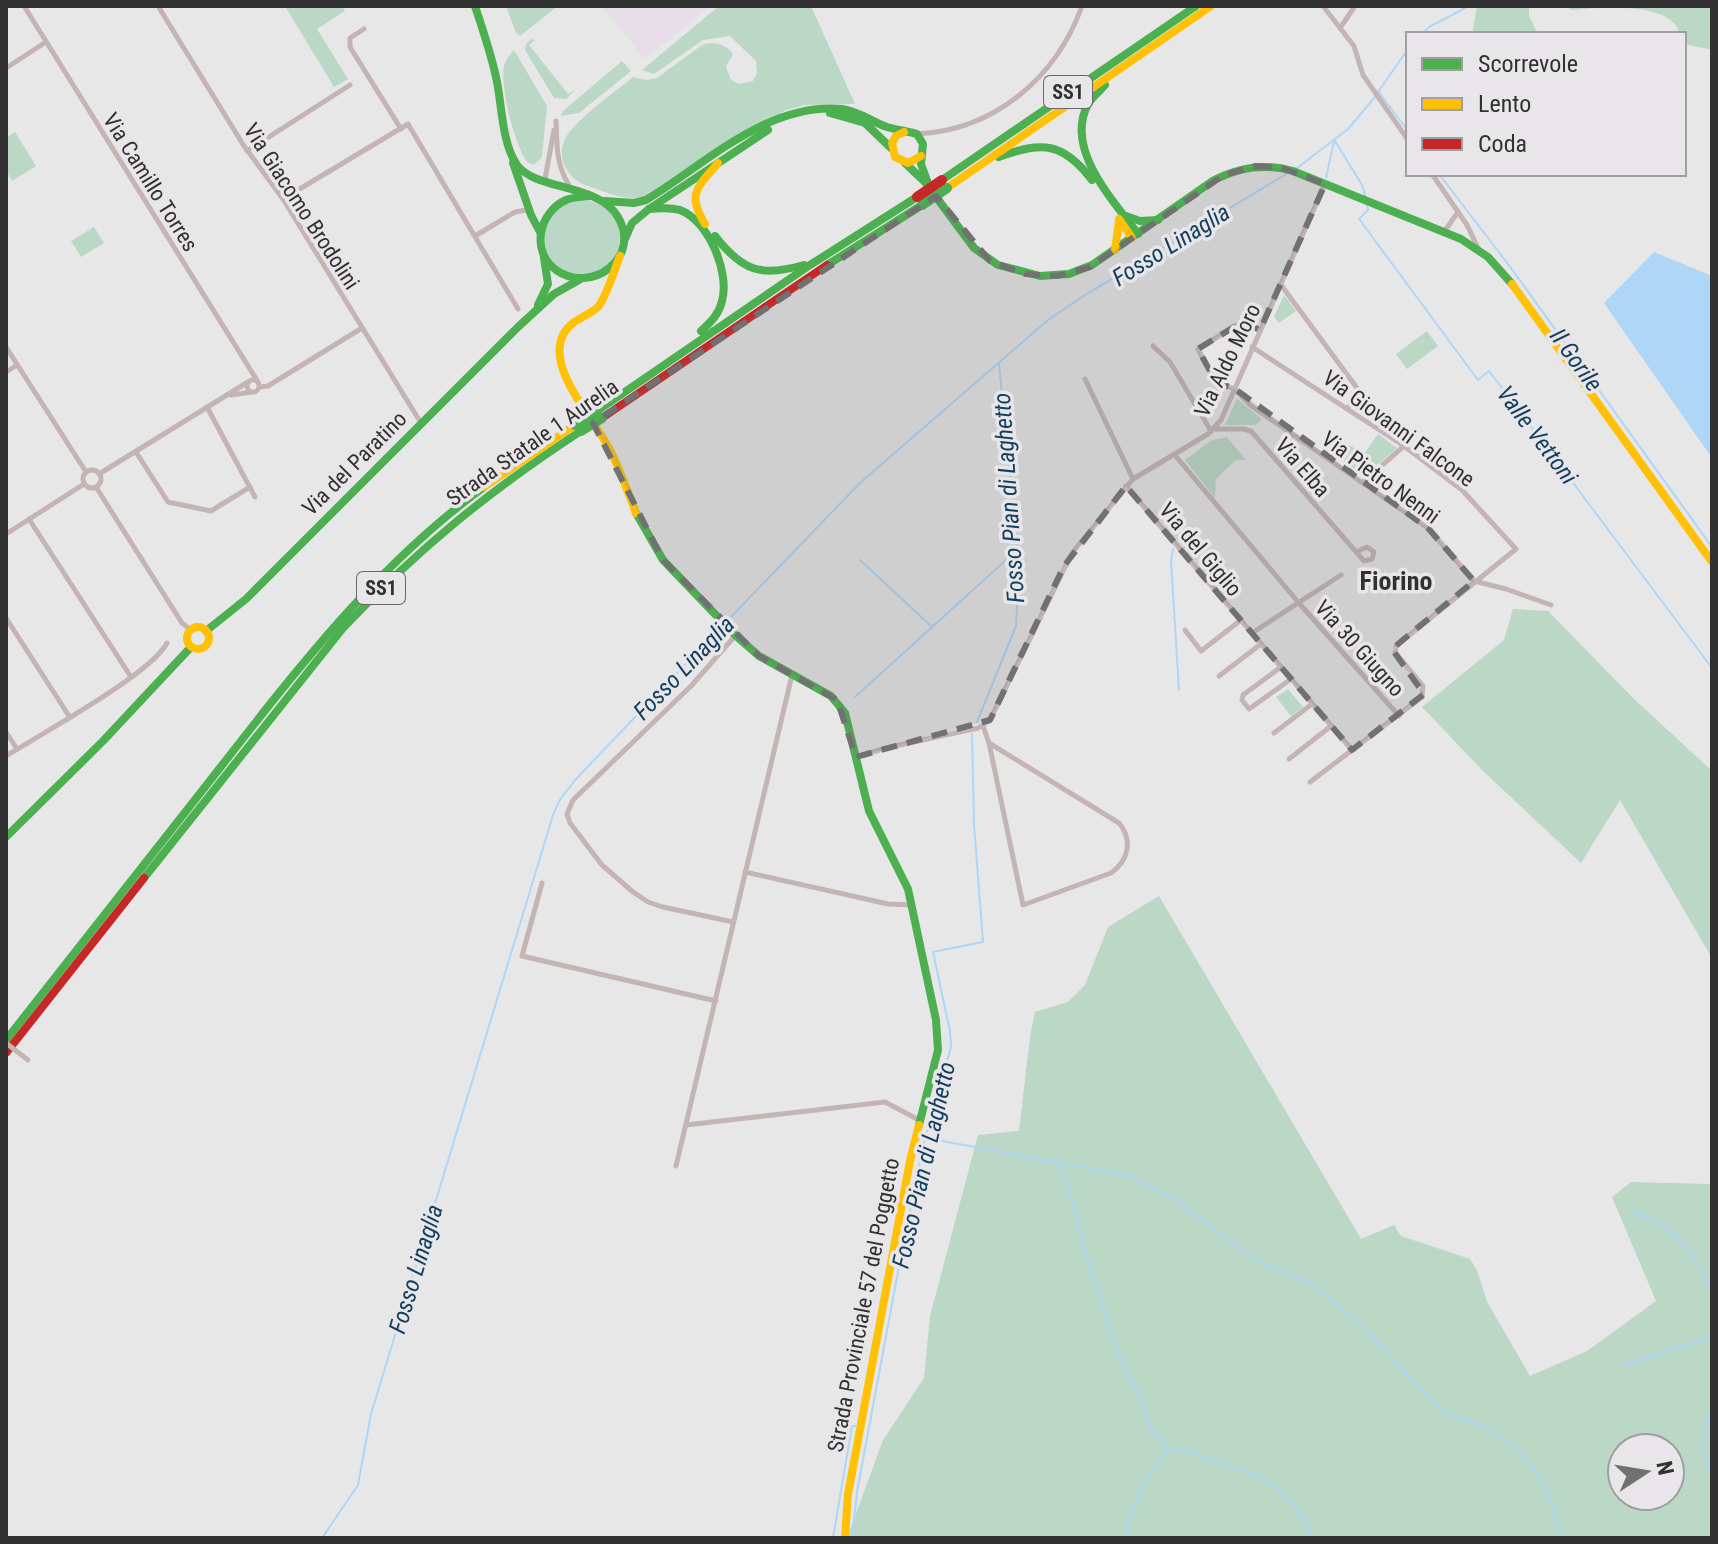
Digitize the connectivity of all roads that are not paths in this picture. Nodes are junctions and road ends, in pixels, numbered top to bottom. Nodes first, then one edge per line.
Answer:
1 (24, 6) edge
2 (158, 6) edge
3 (475, 6) edge
4 (1082, 6) edge
5 (1196, 6) edge
6 (1211, 6) edge
7 (1323, 6) edge
8 (1355, 6) edge
9 (1340, 28) junction
10 (364, 29) dead end
11 (46, 42) junction
12 (1124, 64) junction
13 (6, 68) edge
14 (350, 85) dead end
15 (401, 129) junction
16 (904, 132) junction
17 (917, 134) junction
18 (1406, 137) edge
19 (510, 143) junction
20 (891, 148) junction
21 (247, 151) junction
22 (921, 156) junction
23 (989, 158) junction
24 (718, 163) junction
25 (905, 163) junction
26 (1433, 176) edge
27 (545, 179) junction
28 (945, 184) junction
29 (1325, 184) junction
30 (929, 186) junction
31 (522, 189) junction
32 (573, 191) junction
33 (590, 196) junction
34 (283, 199) junction
35 (603, 200) junction
36 (919, 201) junction
37 (649, 209) junction
38 (515, 212) junction
39 (1458, 212) junction
40 (531, 215) junction
41 (1122, 217) junction
42 (1158, 220) junction
43 (540, 232) junction
44 (1444, 232) junction
45 (475, 236) junction
46 (1135, 236) junction
47 (624, 240) junction
48 (1115, 250) junction
49 (1479, 250) junction
50 (620, 256) junction
51 (544, 257) junction
52 (810, 265) junction
53 (593, 278) junction
54 (579, 280) junction
55 (1281, 285) junction
56 (603, 301) junction
57 (518, 309) dead end
58 (527, 320) junction
59 (362, 328) junction
60 (1260, 330) junction
61 (1153, 346) dead end
62 (6, 347) edge
63 (1252, 347) junction
64 (678, 354) junction
65 (17, 365) junction
66 (6, 372) edge
67 (1085, 379) dead end
68 (254, 383) junction
69 (1235, 389) junction
70 (252, 392) junction
71 (226, 396) junction
72 (207, 407) junction
73 (1347, 408) junction
74 (600, 414) junction
75 (421, 423) junction
76 (578, 428) junction
77 (1213, 430) junction
78 (1404, 446) junction
79 (136, 452) junction
80 (1174, 454) junction
81 (86, 472) junction
82 (99, 474) junction
83 (1133, 479) junction
84 (1363, 482) junction
85 (84, 484) junction
86 (1126, 486) junction
87 (96, 487) junction
88 (250, 487) junction
89 (255, 497) dead end
90 (29, 519) junction
91 (6, 534) edge
92 (1356, 552) dead end
93 (1712, 562) edge
94 (1341, 575) dead end
95 (1474, 581) junction
96 (1298, 602) junction
97 (1551, 605) dead end
98 (6, 618) edge
99 (1241, 620) junction
100 (191, 630) junction
101 (1185, 630) dead end
102 (206, 631) junction
103 (733, 633) junction
104 (1252, 633) junction
105 (167, 643) dead end
106 (1261, 644) junction
107 (191, 647) junction
108 (1281, 667) junction
109 (792, 675) junction
110 (1219, 676) dead end
111 (131, 677) junction
112 (1291, 679) junction
113 (1312, 704) junction
114 (69, 716) junction
115 (1399, 716) junction
116 (983, 726) junction
117 (1331, 726) junction
118 (6, 732) edge
119 (1274, 733) dead end
120 (989, 743) junction
121 (17, 749) junction
122 (1352, 750) junction
123 (6, 756) edge
124 (856, 757) junction
125 (1289, 759) dead end
126 (1310, 782) dead end
127 (6, 837) edge
128 (745, 872) junction
129 (542, 883) dead end
130 (912, 905) junction
131 (733, 922) junction
132 (716, 1001) junction
133 (6, 1041) edge
134 (6, 1053) edge
135 (28, 1060) dead end
136 (920, 1121) junction
137 (686, 1125) junction
138 (676, 1166) dead end
139 (845, 1538) edge

1 - 11 street, Via Camillo Torres
2 - 21 street, Via Giacomo Brodolini
3 - 19 main road
4 - 17 street
5 - 28 main road, Strada Statale 1 Aurelia / SS1
6 - 12 main road, Strada Statale 1 Aurelia / SS1
7 - 9 street
8 - 9 street
9 - 18 street
10 - 15 street
11 - 13 street
11 - 68 street, Via Camillo Torres
12 - 23 main road, Strada Statale 1 Aurelia / SS1
12 - 41 main road
14 - 21 street
15 - 34 street
15 - 45 street
16 - 17 main road
16 - 20 main road
16 - 35 main road
17 - 22 main road
19 - 27 main road
19 - 31 main road
20 - 24 main road
20 - 25 main road
21 - 34 street, Via Giacomo Brodolini
22 - 25 main road
22 - 30 main road
23 - 28 main road, Strada Statale 1 Aurelia / SS1
23 - 41 main road
24 - 37 main road
24 - 52 main road
25 - 30 main road
26 - 39 street
27 - 32 main road
27 - 32 street
28 - 36 main road, Strada Statale 1 Aurelia / SS1, bridge
29 - 42 main road
29 - 44 main road
29 - 55 street, Via Aldo Moro
30 - 48 main road
31 - 38 street
31 - 40 main road
32 - 33 main road
33 - 35 main road
33 - 43 main road
34 - 59 street, Via Giacomo Brodolini
35 - 47 main road
36 - 52 main road, Strada Statale 1 Aurelia / SS1
36 - 74 main road, Strada Statale 1 Aurelia / SS1
37 - 47 main road
37 - 64 main road
38 - 40 street
38 - 45 street
39 - 44 street
39 - 49 street
40 - 43 main road
41 - 42 main road
41 - 46 main road
41 - 48 main road
42 - 46 main road
43 - 51 main road
44 - 49 main road
45 - 57 street
46 - 48 main road
47 - 50 main road
49 - 93 main road
50 - 53 main road
50 - 56 main road
51 - 54 main road
51 - 58 main road
52 - 64 main road, Strada Statale 1 Aurelia / SS1
53 - 54 main road
53 - 56 main road
54 - 58 main road
55 - 60 street, Via Aldo Moro
55 - 73 street
56 - 103 main road, Strada Provinciale 57 del Poggetto
58 - 75 main road, Via del Paratino
59 - 68 street
59 - 75 street, Via Giacomo Brodolini
60 - 63 street, Via Aldo Moro
60 - 69 street, Via Pietro Nenni
61 - 77 street
62 - 65 street
63 - 69 street, Via Aldo Moro
63 - 73 street, Via Giovanni Falcone
64 - 74 main road, Strada Statale 1 Aurelia / SS1
65 - 66 street
65 - 81 street
67 - 83 street
68 - 70 street
68 - 70 street
68 - 71 street
69 - 77 street, Via Aldo Moro
69 - 84 street, Via Pietro Nenni
70 - 71 street
71 - 72 street
72 - 79 street
72 - 88 street
73 - 78 street, Via Giovanni Falcone
74 - 76 main road, Strada Statale 1 Aurelia / SS1, bridge
75 - 102 main road, Via del Paratino
76 - 133 main road, Strada Statale 1 Aurelia / SS1
76 - 134 main road, Strada Statale 1 Aurelia / SS1
77 - 80 street, Via Aldo Moro
77 - 92 street, Via Elba
78 - 84 street
78 - 95 street, Via Giovanni Falcone
79 - 82 street
79 - 88 street
80 - 83 street, Via Aldo Moro
80 - 96 street, Via 30 Giugno
81 - 82 street
81 - 85 street
82 - 87 street
83 - 86 street, Via Aldo Moro
84 - 95 street, Via Pietro Nenni
85 - 87 street
85 - 90 street
86 - 99 street, Via del Giglio
86 - 116 street, Via Aldo Moro
87 - 100 street
88 - 89 street
90 - 91 street
90 - 111 street
94 - 96 street
95 - 97 street
95 - 115 street
96 - 104 street
96 - 115 street, Via 30 Giugno
98 - 114 street
99 - 101 street
99 - 104 street, Via del Giglio
100 - 102 main road
100 - 107 main road
102 - 107 main road
103 - 109 main road, Strada Provinciale 57 del Poggetto
103 - 131 street
104 - 106 street, Via del Giglio
105 - 111 street
106 - 108 street, Via del Giglio
106 - 110 street
107 - 127 main road
108 - 112 street, Via del Giglio
108 - 112 street
109 - 124 main road, Strada Provinciale 57 del Poggetto
109 - 128 street
111 - 114 street
112 - 113 street, Via del Giglio
113 - 117 street, Via del Giglio
113 - 119 street
114 - 121 street
115 - 122 street
116 - 120 street
116 - 124 street
117 - 122 street, Via del Giglio
117 - 125 street
118 - 121 street
120 - 120 street
121 - 123 street
122 - 126 street
124 - 130 main road, Strada Provinciale 57 del Poggetto
128 - 130 street
128 - 131 street
129 - 132 street
130 - 136 main road, Strada Provinciale 57 del Poggetto
131 - 132 street
132 - 137 street
133 - 135 street, bridge
136 - 137 street
136 - 139 main road, Strada Provinciale 57 del Poggetto
137 - 138 street

